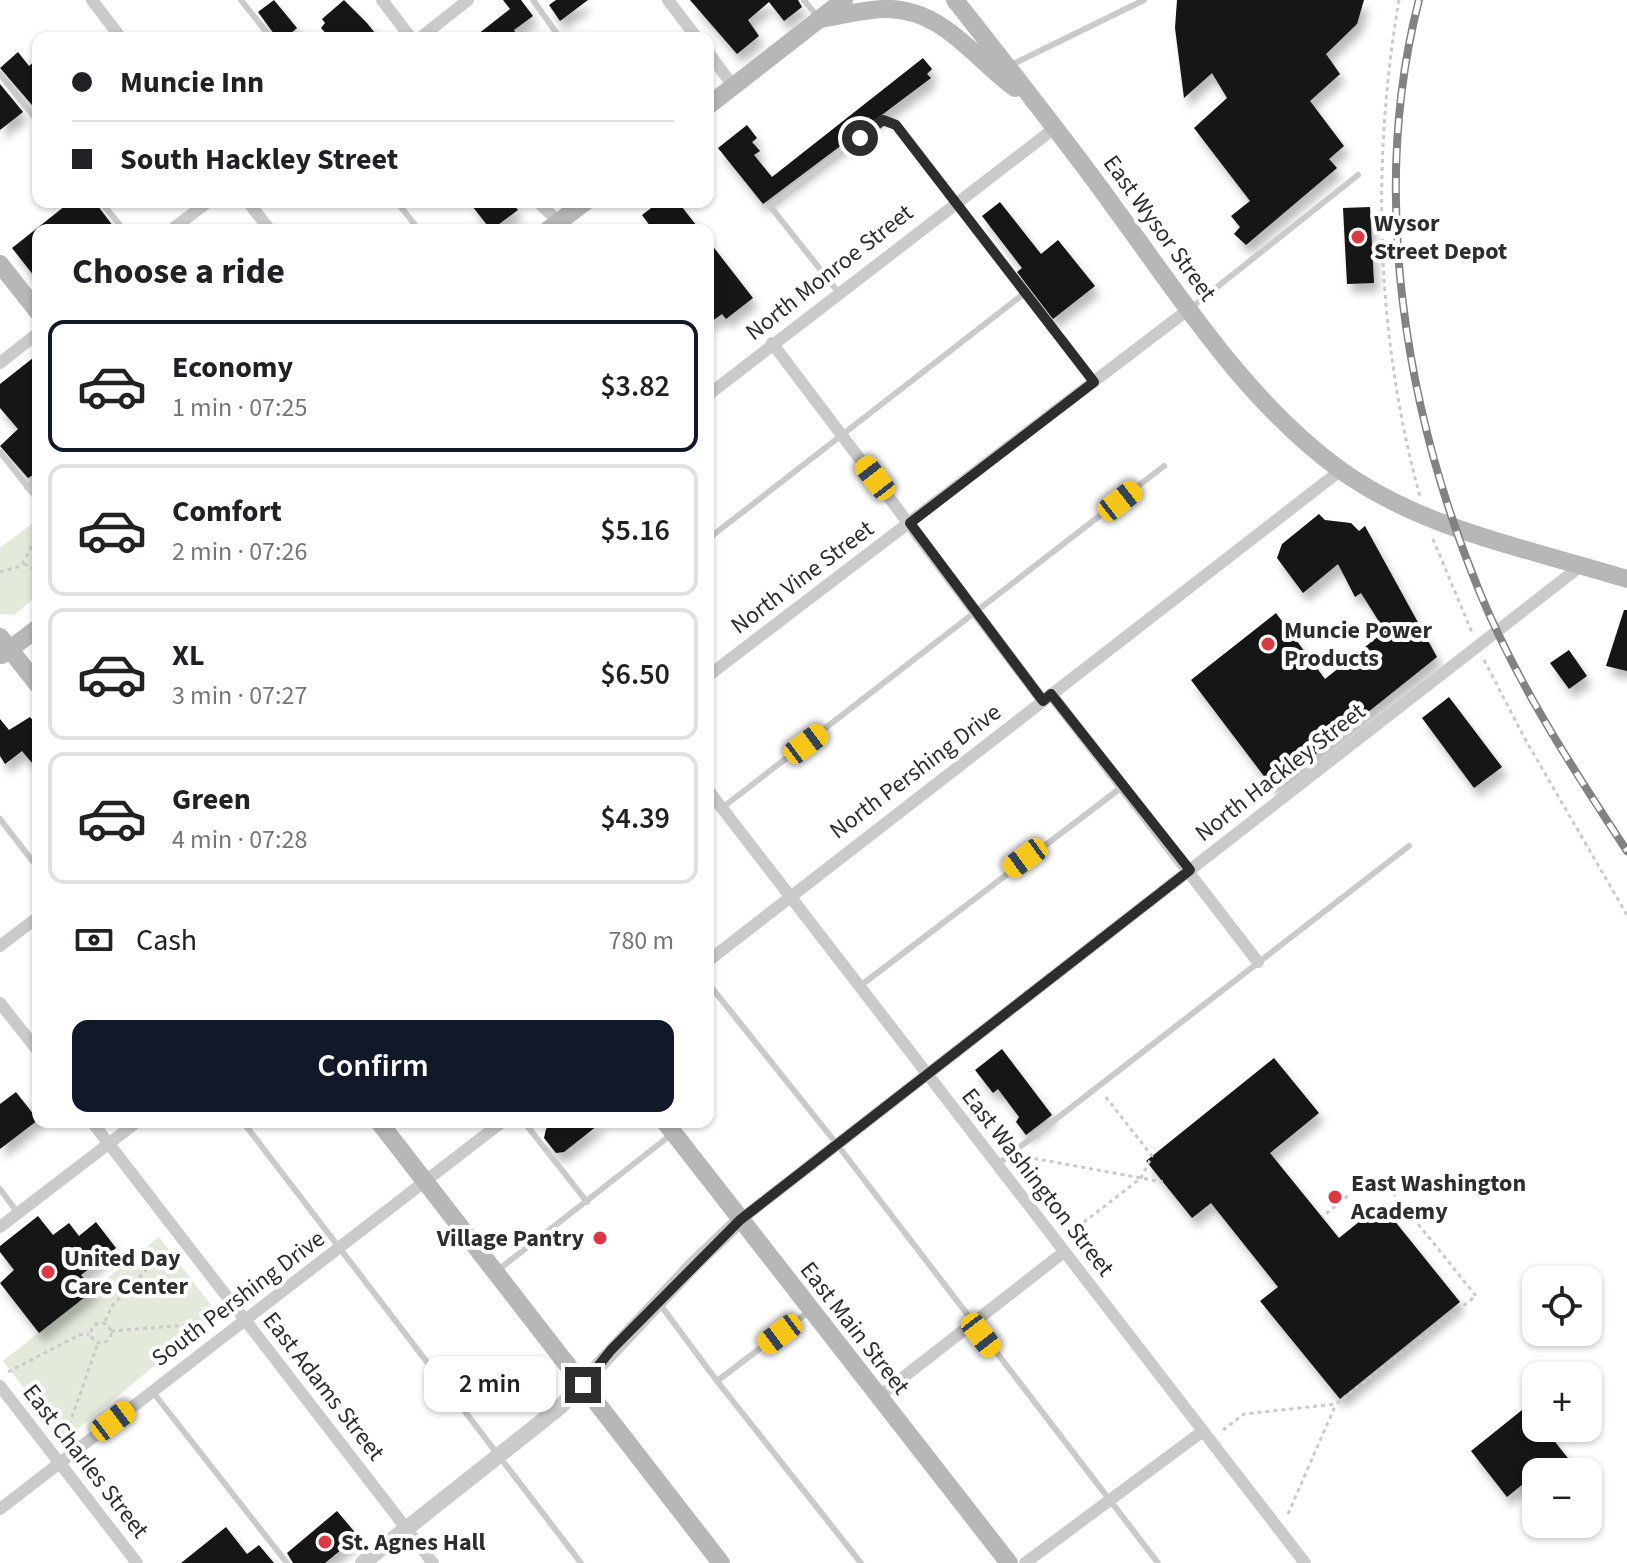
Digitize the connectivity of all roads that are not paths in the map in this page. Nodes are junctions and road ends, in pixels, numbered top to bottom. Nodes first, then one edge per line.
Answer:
1 (92, 0) edge
2 (241, 0) edge
3 (382, 0) edge
4 (468, 0) edge
5 (533, 0) edge
6 (668, 0) edge
7 (804, 0) edge
8 (844, 0) edge
9 (955, 0) edge
10 (1144, 0) edge
11 (819, 19) junction
12 (116, 32) edge
13 (266, 32) edge
14 (406, 32) edge
15 (428, 32) edge
16 (556, 32) edge
17 (692, 32) edge
18 (714, 60) edge
19 (1008, 68) junction
20 (0, 74) edge
21 (733, 86) junction
22 (714, 101) edge
23 (1034, 101) junction
24 (32, 114) edge
25 (1056, 127) junction
26 (1358, 175) dead end
27 (957, 200) junction
28 (106, 208) edge
29 (200, 208) edge
30 (253, 208) edge
31 (402, 208) edge
32 (543, 208) edge
33 (579, 208) edge
34 (119, 224) edge
35 (179, 224) edge
36 (265, 224) edge
37 (414, 224) edge
38 (556, 224) edge
39 (562, 224) edge
40 (0, 264) edge
41 (1026, 292) junction
42 (839, 293) junction
43 (32, 304) edge
44 (1189, 309) junction
45 (32, 338) edge
46 (772, 343) junction
47 (0, 363) edge
48 (1094, 382) junction
49 (714, 390) edge
50 (841, 434) junction
51 (0, 452) edge
52 (1164, 466) dead end
53 (1341, 470) junction
54 (32, 483) edge
55 (27, 487) junction
56 (32, 493) edge
57 (910, 523) junction
58 (714, 534) edge
59 (1582, 565) junction
60 (1627, 579) edge
61 (977, 613) junction
62 (32, 631) edge
63 (3, 648) edge
64 (714, 671) edge
65 (32, 679) edge
66 (1047, 697) junction
67 (1124, 786) junction
68 (714, 798) edge
69 (722, 808) junction
70 (0, 819) edge
71 (1409, 846) dead end
72 (32, 860) edge
73 (1190, 870) junction
74 (789, 895) junction
75 (32, 922) edge
76 (0, 946) edge
77 (714, 956) edge
78 (1258, 962) junction
79 (860, 986) junction
80 (714, 990) edge
81 (0, 1003) edge
82 (32, 1043) edge
83 (927, 1073) junction
84 (97, 1128) edge
85 (129, 1128) edge
86 (248, 1128) edge
87 (384, 1128) edge
88 (494, 1128) edge
89 (529, 1128) edge
90 (668, 1128) edge
91 (670, 1128) edge
92 (109, 1143) junction
93 (836, 1143) junction
94 (998, 1164) junction
95 (425, 1182) junction
96 (0, 1189) edge
97 (587, 1202) junction
98 (18, 1213) junction
99 (740, 1220) junction
100 (0, 1227) edge
101 (340, 1249) junction
102 (1064, 1252) junction
103 (495, 1272) junction
104 (658, 1301) junction
105 (811, 1309) junction
106 (244, 1320) junction
107 (972, 1324) junction
108 (717, 1381) junction
109 (583, 1385) junction
110 (0, 1386) edge
111 (152, 1391) junction
112 (878, 1397) junction
113 (1203, 1431) junction
114 (500, 1456) junction
115 (59, 1463) junction
116 (1110, 1500) junction
117 (0, 1509) edge
118 (405, 1528) junction
119 (137, 1563) edge
120 (287, 1563) edge
121 (363, 1563) edge
122 (433, 1563) edge
123 (581, 1563) edge
124 (721, 1563) edge
125 (861, 1563) edge
126 (1009, 1563) edge
127 (1025, 1563) edge
128 (1158, 1563) edge
129 (1305, 1563) edge

1 - 12 street
2 - 13 lane
3 - 14 street
4 - 15 street
5 - 16 lane
6 - 17 street
7 - 11 lane
8 - 11 main road
9 - 19 main road, East Wysor Street
10 - 19 lane
11 - 21 main road
11 - 23 main road
18 - 21 street
19 - 23 main road, East Wysor Street
20 - 24 lane
21 - 22 main road
23 - 25 main road, East Wysor Street
25 - 27 street, North Monroe Street
25 - 44 main road, East Wysor Street
26 - 44 lane
27 - 41 lane
27 - 42 street, North Monroe Street
27 - 42 lane
28 - 34 lane
29 - 35 street
30 - 36 street
31 - 37 lane
32 - 38 street
33 - 39 main road
40 - 43 main road
41 - 48 lane
41 - 50 lane
42 - 46 street, North Monroe Street
44 - 48 street, North Vine Street
44 - 53 main road, East Wysor Street
45 - 47 street
46 - 49 street, North Monroe Street
46 - 50 street
48 - 57 street, North Vine Street
50 - 57 street
50 - 58 lane
51 - 55 lane
52 - 61 lane
53 - 59 main road, East Wysor Street
53 - 66 street, North Pershing Drive
54 - 55 lane
55 - 56 lane
57 - 61 street
57 - 64 street, North Vine Street
59 - 60 main road, East Wysor Street
59 - 73 street, North Hackley Street
61 - 66 street
61 - 69 lane
62 - 63 main road
63 - 65 main road
66 - 67 street
66 - 74 street, North Pershing Drive
67 - 73 street
67 - 79 lane
68 - 69 street, East Washington Street
69 - 74 street, East Washington Street
70 - 72 lane
71 - 78 lane
73 - 78 street
73 - 83 street, North Hackley Street
74 - 77 street, North Pershing Drive
74 - 79 street, East Washington Street
75 - 76 street
78 - 94 lane
79 - 83 street, East Washington Street
80 - 93 lane
81 - 82 street
83 - 93 street, North Hackley Street
83 - 94 street, East Washington Street
84 - 92 street, East Adams Street
85 - 92 street
86 - 101 lane
87 - 95 main road
88 - 95 street, South Pershing Drive
89 - 97 lane
90 - 97 lane
91 - 99 main road, East Main Street
92 - 98 street
92 - 106 street, East Adams Street
93 - 99 street, North Hackley Street
93 - 107 lane
94 - 102 street, East Washington Street
95 - 101 street, South Pershing Drive
95 - 103 main road
96 - 98 lane
97 - 103 lane
98 - 100 street
99 - 104 street
99 - 105 main road, East Main Street
101 - 106 street, South Pershing Drive
101 - 114 lane
102 - 107 street
102 - 113 street, East Washington Street
103 - 109 main road
104 - 108 lane
104 - 109 street
105 - 108 lane
105 - 112 main road, East Main Street
106 - 111 street, South Pershing Drive
106 - 118 street, East Adams Street
107 - 112 street
107 - 116 lane
108 - 125 lane
109 - 114 street
109 - 124 main road
110 - 115 street, East Charles Street
111 - 115 street, South Pershing Drive
111 - 120 lane
112 - 126 main road, East Main Street
113 - 116 street
113 - 129 street, East Washington Street
114 - 118 street
114 - 123 lane
115 - 117 street, South Pershing Drive
115 - 119 street, East Charles Street
116 - 127 street
116 - 128 lane
118 - 121 street
118 - 122 street, East Adams Street

